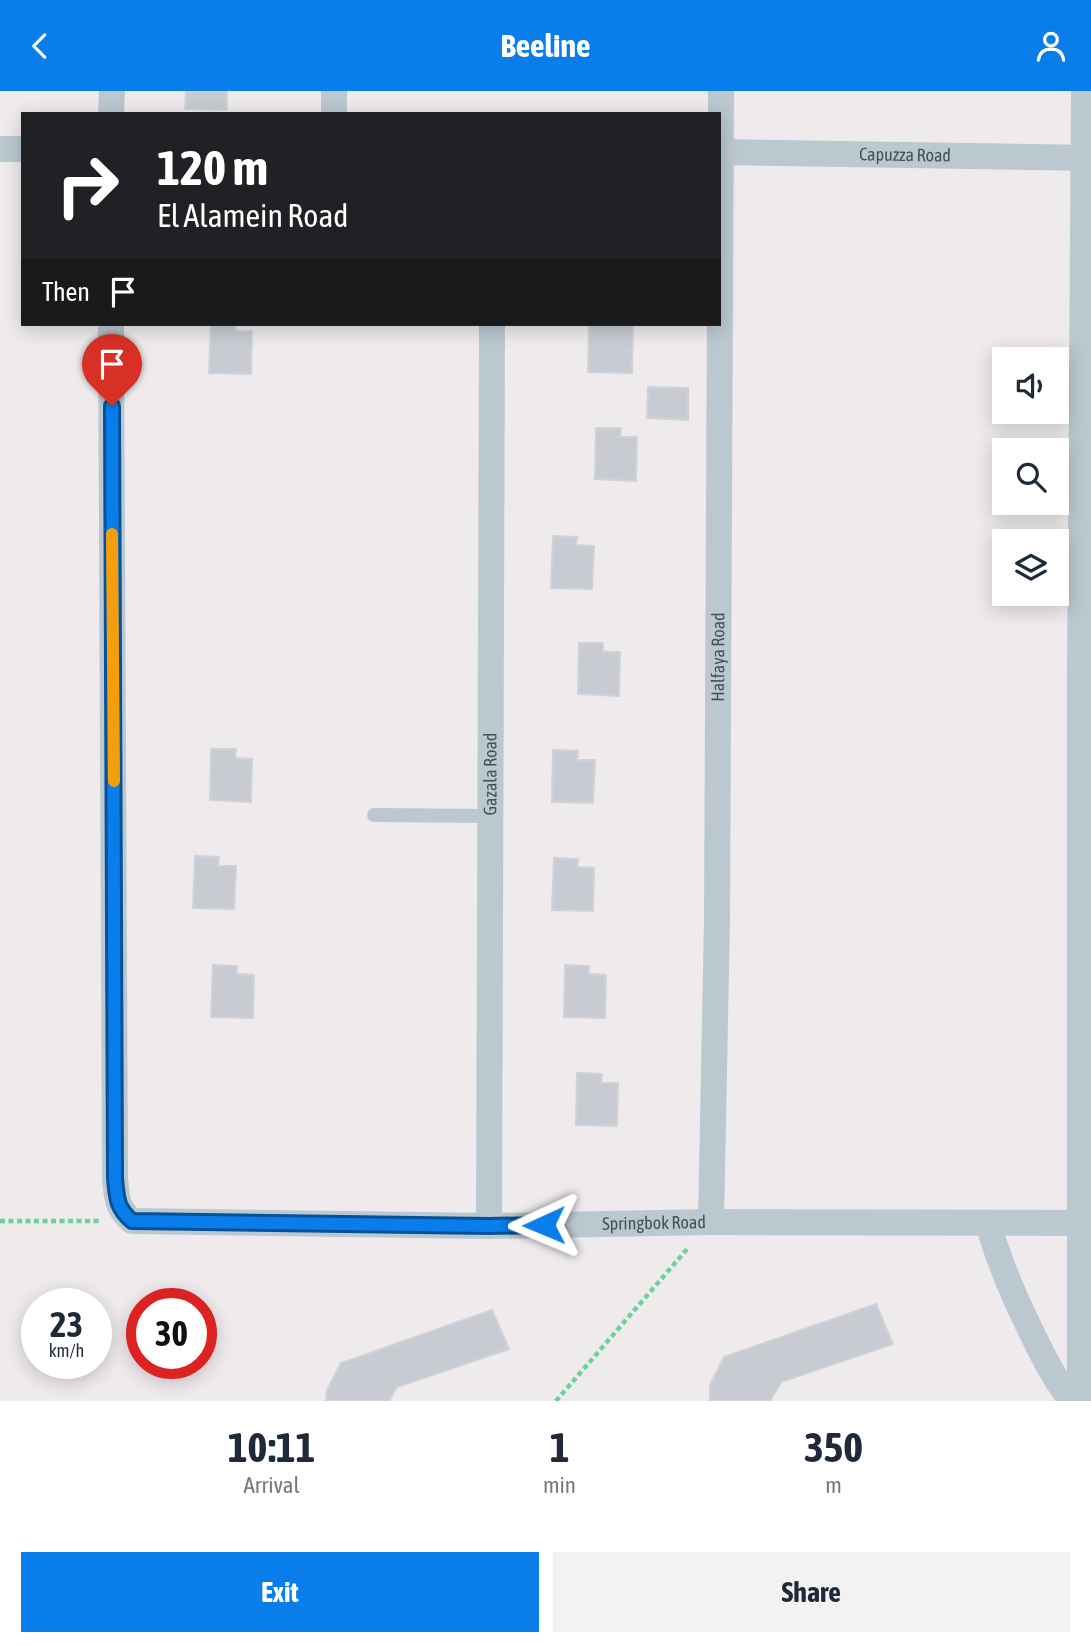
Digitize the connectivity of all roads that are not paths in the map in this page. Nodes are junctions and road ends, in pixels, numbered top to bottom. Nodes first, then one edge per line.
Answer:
1 (112, 91) edge
2 (334, 91) edge
3 (721, 91) edge
4 (1084, 91) edge
5 (111, 112) edge
6 (334, 112) edge
7 (721, 112) edge
8 (0, 149) edge
9 (21, 149) edge
10 (721, 152) edge
11 (1088, 158) edge
12 (111, 326) edge
13 (492, 326) edge
14 (719, 326) edge
15 (374, 815) dead end
16 (490, 816) junction
17 (710, 1222) junction
18 (988, 1223) junction
19 (1085, 1223) edge
20 (489, 1226) junction
21 (1072, 1401) edge
22 (1080, 1401) edge

1 - 5 street
2 - 6 street
3 - 7 street, Halfaya Road
4 - 11 street
8 - 9 street
10 - 11 street, Capuzza Road
11 - 19 street
12 - 20 street, Springbok Road
13 - 16 street, Gazala Road
14 - 17 street, Halfaya Road
15 - 16 lane
16 - 20 street, Gazala Road
17 - 18 street, Springbok Road
17 - 20 street, Springbok Road
18 - 19 street, Springbok Road
18 - 21 street
19 - 22 street

